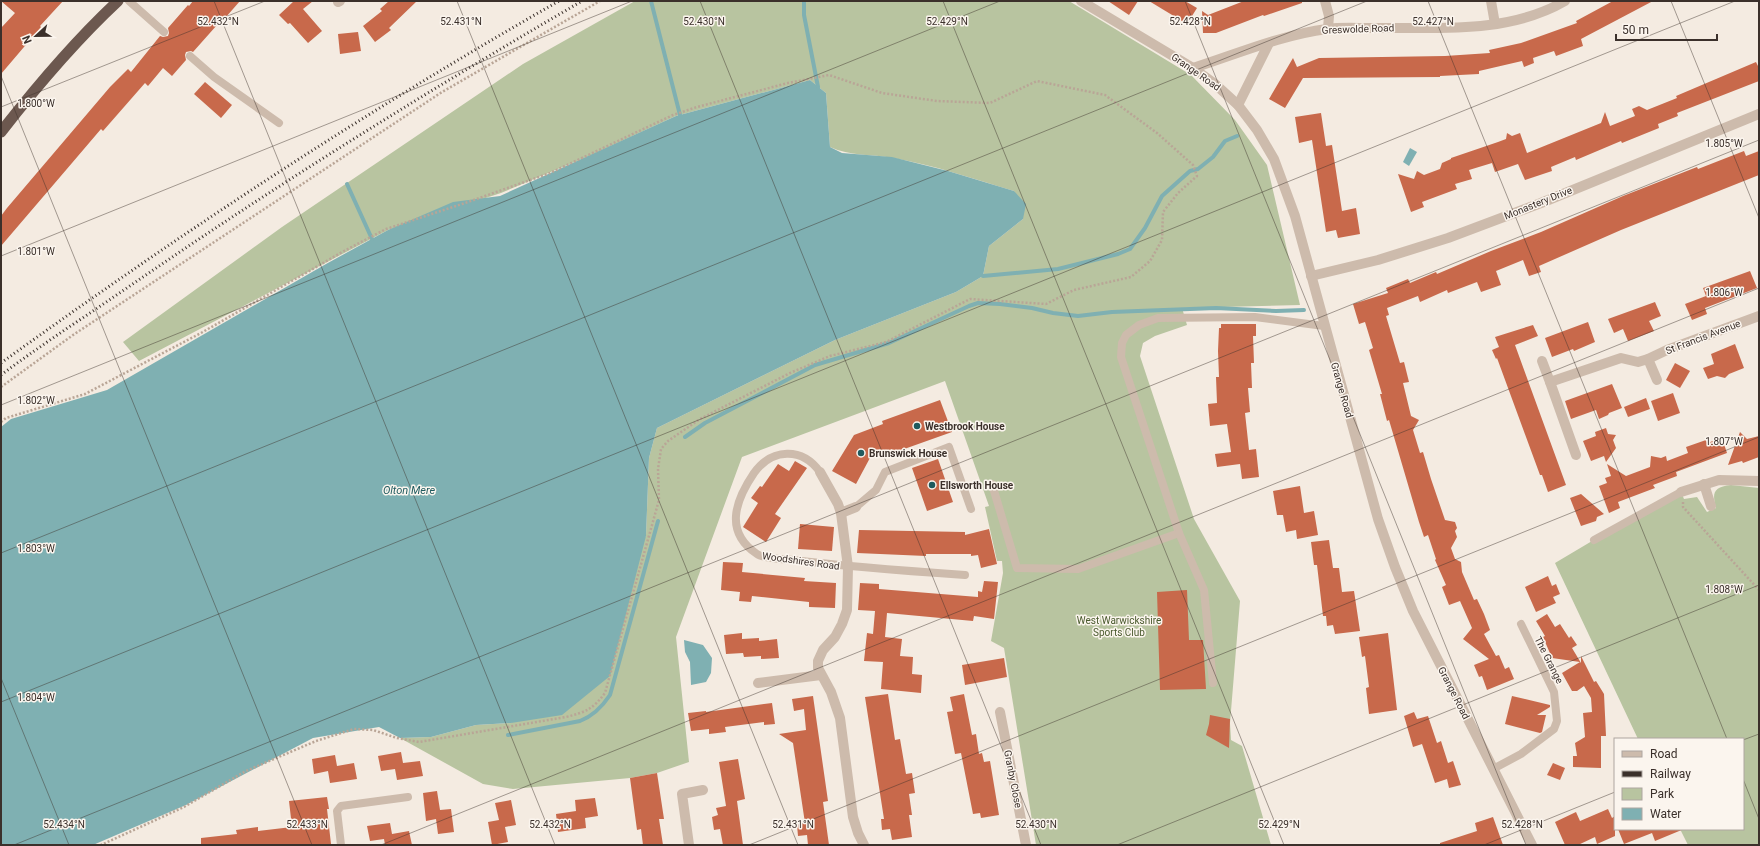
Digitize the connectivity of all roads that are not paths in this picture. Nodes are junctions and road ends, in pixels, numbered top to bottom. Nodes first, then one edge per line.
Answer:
1 (118, 1) edge
2 (129, 1) edge
3 (1081, 1) edge
4 (1325, 1) edge
5 (1491, 1) edge
6 (1564, 1) edge
7 (1495, 24) junction
8 (1328, 28) junction
9 (164, 32) dead end
10 (1269, 43) junction
11 (190, 56) dead end
12 (1193, 68) junction
13 (1238, 105) junction
14 (1759, 114) edge
15 (279, 123) dead end
16 (1, 132) edge
17 (1311, 276) junction
18 (1759, 316) edge
19 (1324, 326) junction
20 (1648, 359) junction
21 (1542, 361) dead end
22 (1657, 380) dead end
23 (1550, 382) junction
24 (1576, 455) dead end
25 (820, 472) joint
26 (1759, 481) edge
27 (992, 484) dead end
28 (1704, 484) junction
29 (1681, 492) joint
30 (1711, 506) dead end
31 (856, 507) joint
32 (971, 509) dead end
33 (841, 513) junction
34 (1179, 533) junction
35 (1594, 540) dead end
36 (848, 567) junction
37 (965, 575) dead end
38 (1521, 624) dead end
39 (821, 675) junction
40 (758, 683) dead end
41 (1213, 683) dead end
42 (1000, 712) dead end
43 (1493, 769) junction
44 (703, 790) dead end
45 (408, 797) dead end
46 (341, 845) edge
47 (689, 845) edge
48 (864, 845) edge
49 (1026, 845) edge
50 (1532, 845) edge

1 - 16 highway
2 - 9 lane
3 - 12 street, Grange Road
4 - 8 street
5 - 7 street
6 - 7 street, Greswolde Road
7 - 8 street, Greswolde Road
8 - 10 street, Greswolde Road
10 - 12 street, Greswolde Road
10 - 13 street
11 - 15 lane
12 - 13 street, Grange Road
13 - 17 street, Grange Road
14 - 17 street, Monastery Drive
17 - 19 street, Grange Road
18 - 20 street, St Francis Avenue
19 - 34 lane
19 - 43 street, Grange Road
20 - 22 street
20 - 23 street, St Francis Avenue
21 - 23 street
23 - 24 street
25 - 33 street, Woodshires Road
25 - 36 lane, Woodshires Road
26 - 28 street
27 - 34 lane
28 - 29 street
28 - 30 street
29 - 35 lane
31 - 32 lane
31 - 33 street
33 - 36 street, Woodshires Road
34 - 41 lane
36 - 37 lane, Woodshires Road
36 - 39 street, Woodshires Road
38 - 43 lane, The Grange
39 - 40 street
39 - 48 street, Woodshires Road
42 - 49 street, Granby Close
43 - 50 street, Grange Road
44 - 47 street
45 - 46 lane

